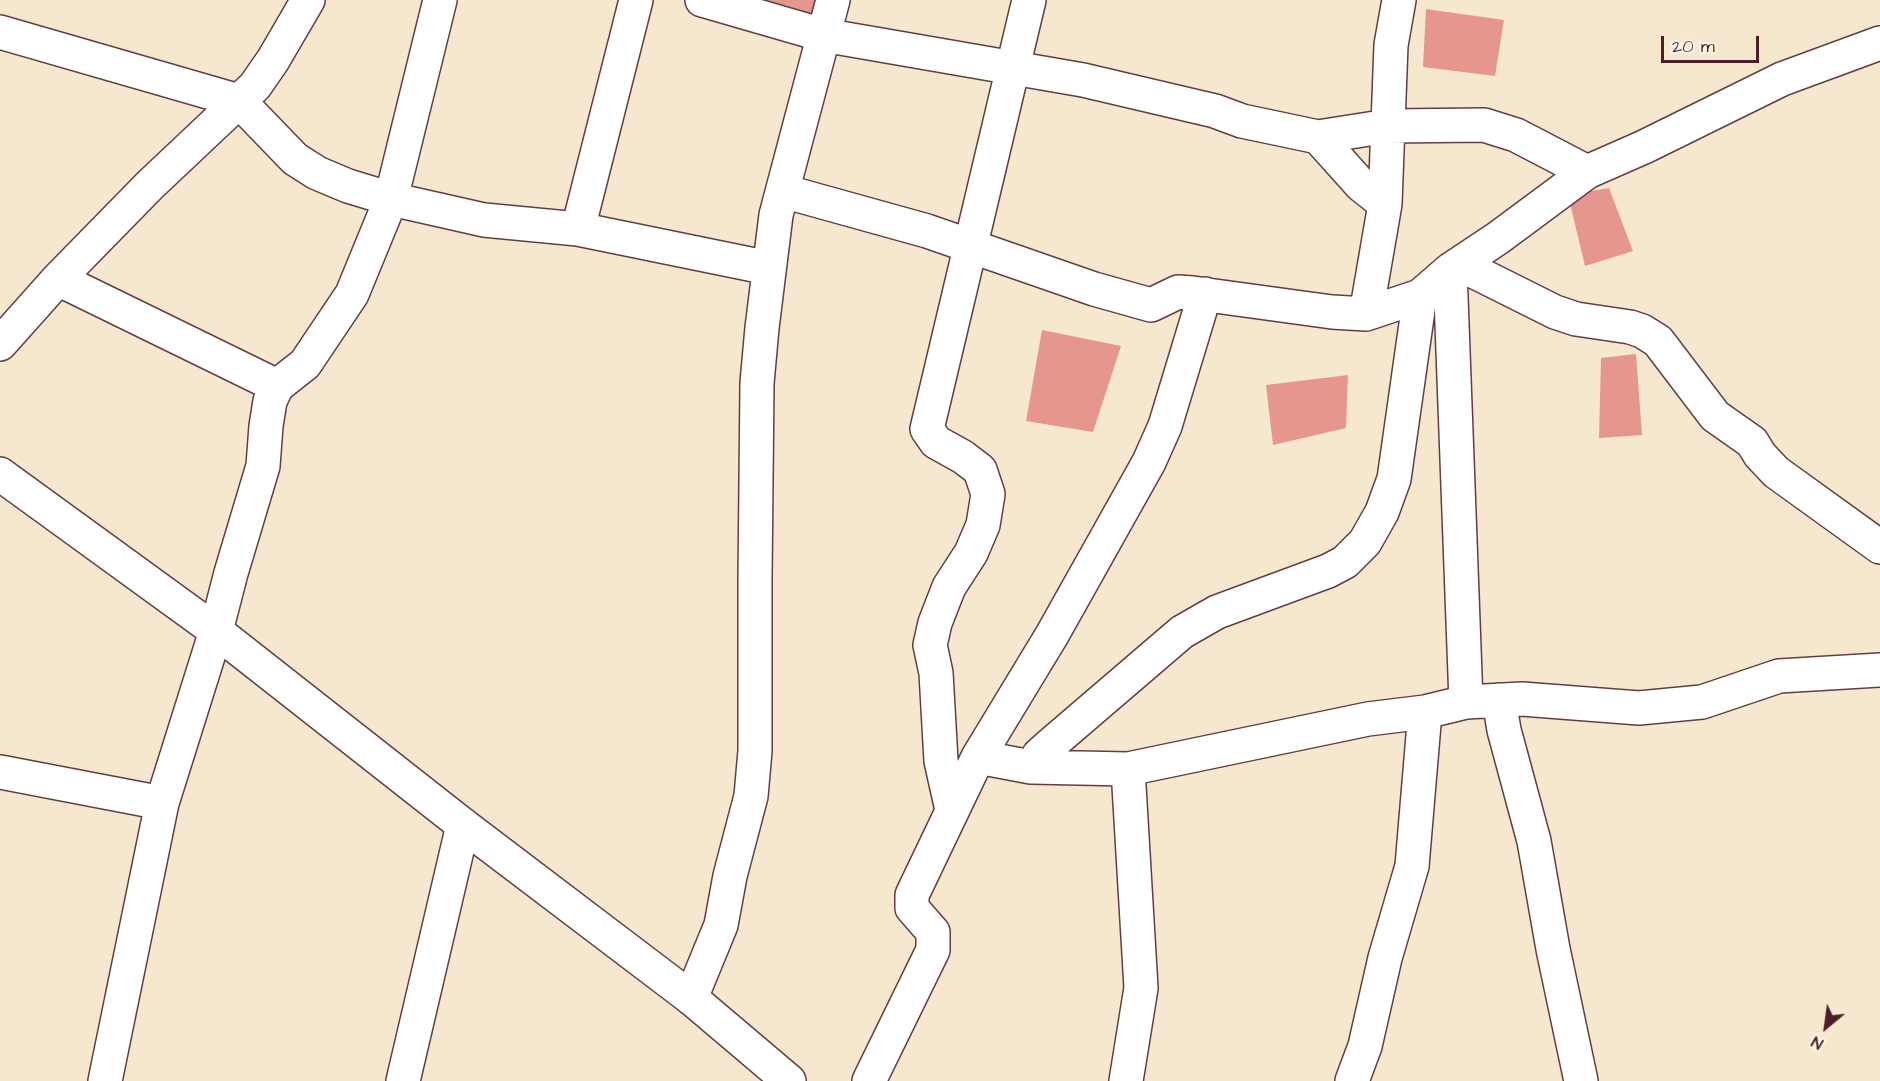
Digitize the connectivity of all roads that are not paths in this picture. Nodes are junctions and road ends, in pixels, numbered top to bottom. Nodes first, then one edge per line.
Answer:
1 (308, 0) edge
2 (440, 0) edge
3 (636, 0) edge
4 (702, 0) edge
5 (833, 0) edge
6 (1029, 0) edge
7 (1399, 0) edge
8 (0, 32) edge
9 (824, 35) junction
10 (1880, 43) edge
11 (1014, 68) junction
12 (240, 101) junction
13 (1388, 126) junction
14 (1318, 137) junction
15 (1587, 172) junction
16 (783, 191) junction
17 (391, 199) junction
18 (1385, 204) junction
19 (578, 229) junction
20 (972, 246) junction
21 (1454, 267) junction
22 (768, 268) junction
23 (58, 279) junction
24 (1205, 294) junction
25 (1420, 296) junction
26 (1366, 314) junction
27 (0, 344) edge
28 (277, 386) junction
29 (0, 474) edge
30 (1880, 547) edge
31 (216, 631) junction
32 (1880, 670) edge
33 (1499, 700) junction
34 (1466, 702) junction
35 (1425, 712) junction
36 (978, 757) junction
37 (1031, 767) junction
38 (1128, 769) junction
39 (0, 772) edge
40 (162, 803) junction
41 (952, 810) junction
42 (463, 825) junction
43 (691, 998) junction
44 (105, 1081) edge
45 (403, 1081) edge
46 (789, 1081) edge
47 (869, 1081) edge
48 (1126, 1081) edge
49 (1352, 1081) edge
50 (1581, 1081) edge

1 - 12 street
2 - 17 street
3 - 19 street
4 - 9 street
5 - 9 street
6 - 11 street
7 - 13 street
8 - 12 street
9 - 11 street
9 - 16 street
10 - 15 street
11 - 14 street
11 - 20 street
12 - 17 street
12 - 23 street
13 - 14 street
13 - 15 street
13 - 18 street
14 - 18 street
15 - 21 street
16 - 20 street
16 - 22 street
17 - 19 street
17 - 28 street
18 - 26 street
19 - 22 street
20 - 24 street
20 - 41 street
21 - 25 street
21 - 30 street
21 - 34 street
22 - 43 street
23 - 27 street
23 - 28 street
24 - 26 street
24 - 36 street
25 - 26 street
25 - 37 street
28 - 31 street
29 - 31 street
31 - 40 street
31 - 42 street
32 - 33 street
33 - 34 street
33 - 50 street
34 - 35 street
35 - 38 street
35 - 49 street
36 - 37 street
36 - 41 street
37 - 38 street
38 - 48 street
39 - 40 street
40 - 44 street
41 - 47 street
42 - 43 street
42 - 45 street
43 - 46 street

